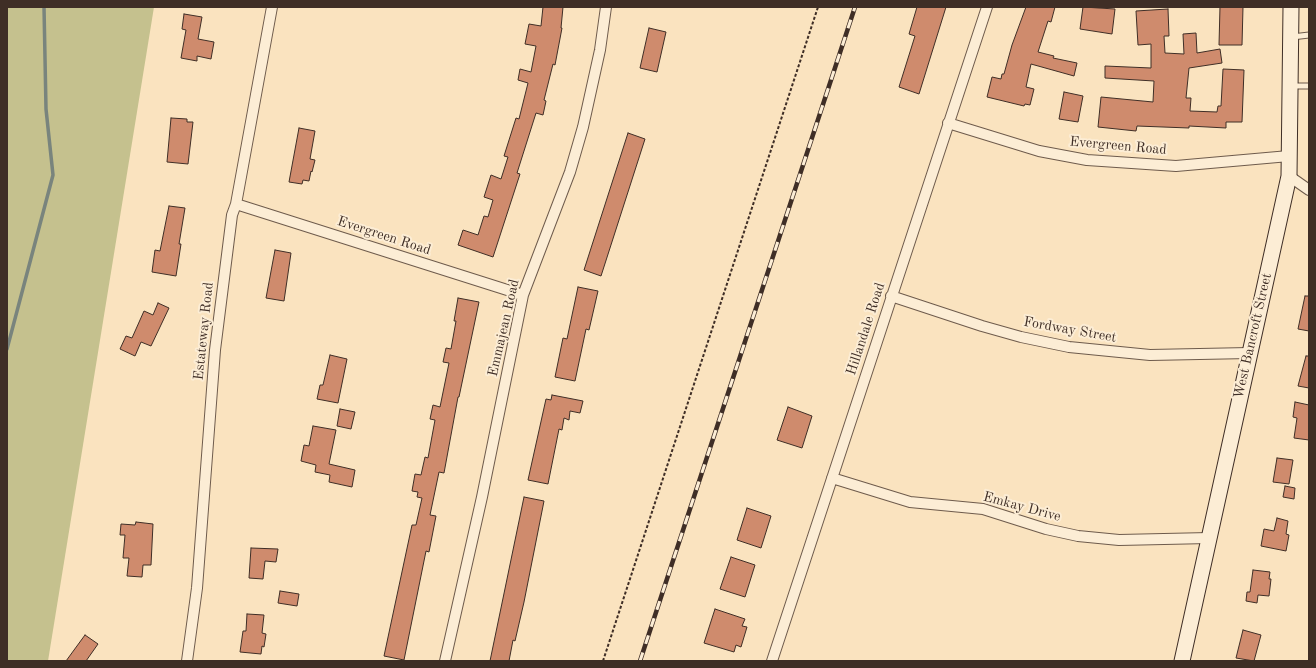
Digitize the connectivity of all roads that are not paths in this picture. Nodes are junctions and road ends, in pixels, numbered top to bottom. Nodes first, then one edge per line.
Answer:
1 (272, 7) edge
2 (606, 7) edge
3 (987, 7) edge
4 (1291, 7) edge
5 (1309, 35) edge
6 (1291, 37) junction
7 (1290, 86) junction
8 (1309, 86) edge
9 (948, 123) junction
10 (1289, 156) junction
11 (1289, 176) junction
12 (1309, 190) edge
13 (236, 204) junction
14 (523, 295) junction
15 (891, 296) junction
16 (1249, 353) junction
17 (832, 478) junction
18 (1209, 538) junction
19 (187, 661) edge
20 (445, 661) edge
21 (772, 661) edge
22 (1182, 661) edge

1 - 13 street, Estateway Road
2 - 14 street, Emmajean Road
3 - 9 street, Hillandale Road
4 - 6 main road, West Bancroft Street
5 - 6 lane
6 - 7 main road, West Bancroft Street
7 - 8 lane
7 - 10 main road, West Bancroft Street
9 - 10 street, Evergreen Road
9 - 15 street, Hillandale Road
10 - 11 main road, West Bancroft Street
11 - 12 street
11 - 16 main road, West Bancroft Street
13 - 14 street, Evergreen Road
13 - 19 street, Estateway Road
14 - 20 street, Emmajean Road
15 - 16 street, Fordway Street
15 - 17 street, Hillandale Road
16 - 18 main road, West Bancroft Street
17 - 18 street, Emkay Drive
17 - 21 street, Hillandale Road
18 - 22 main road, West Bancroft Street

